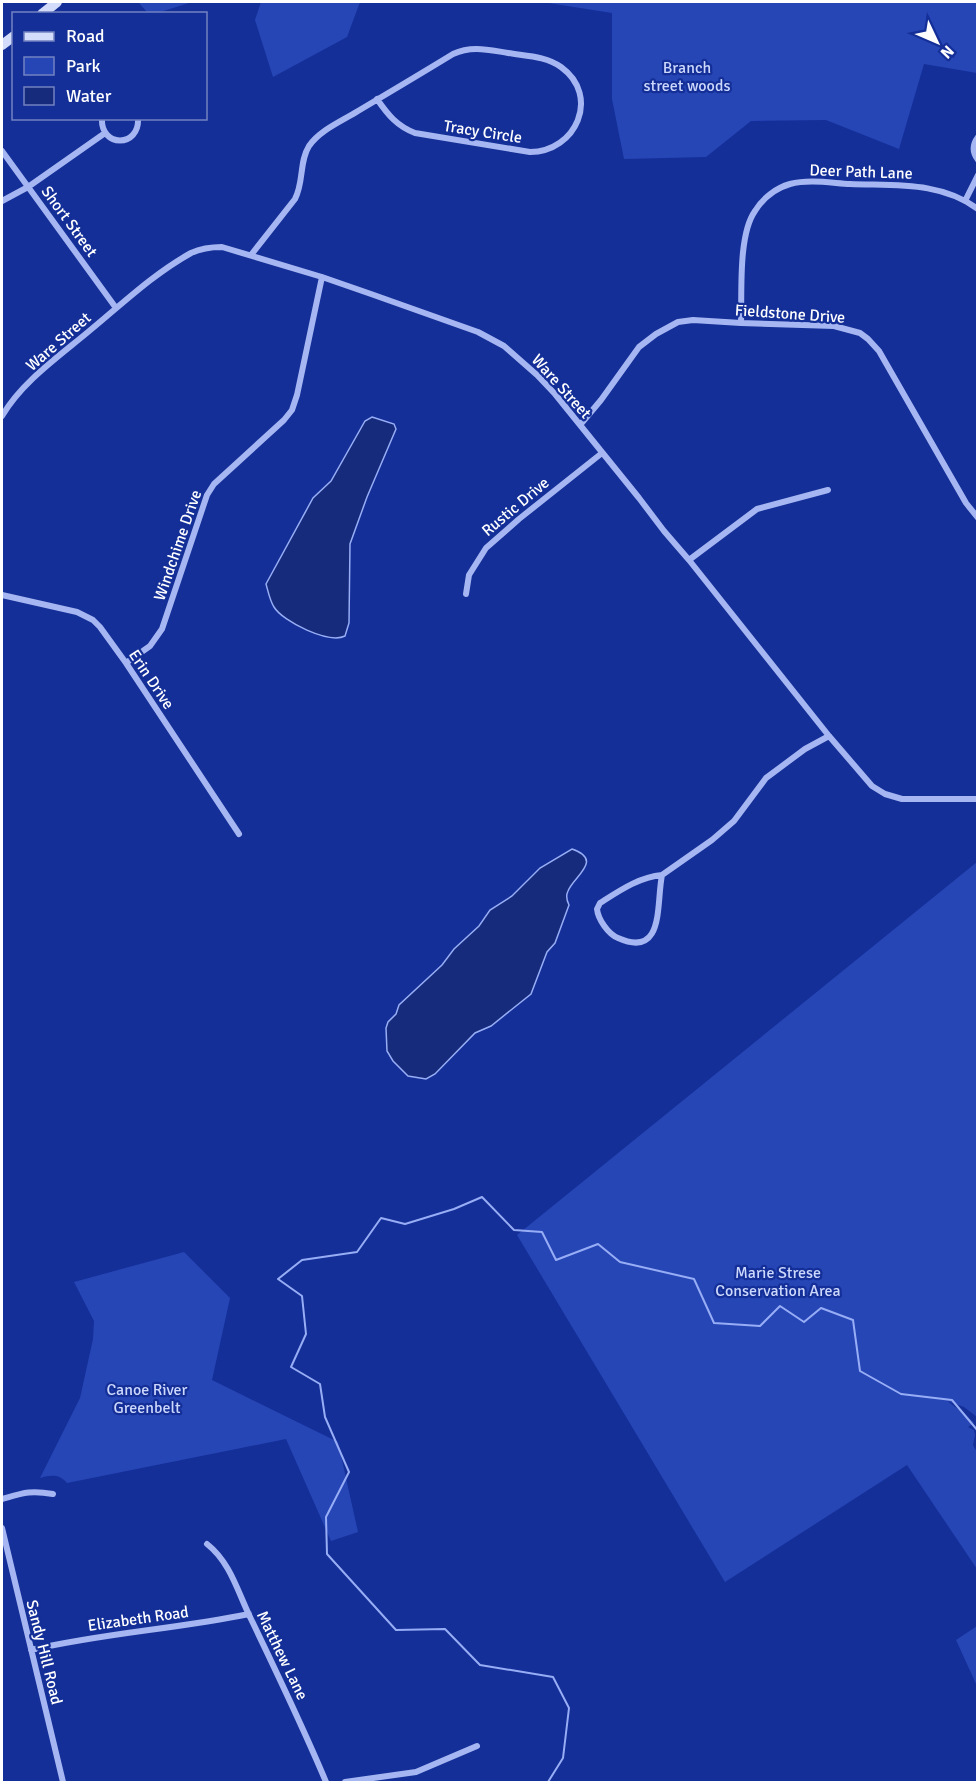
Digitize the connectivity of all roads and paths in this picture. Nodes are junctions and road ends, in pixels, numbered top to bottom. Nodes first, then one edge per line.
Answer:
1 (57, 2) edge
2 (44, 12) edge
3 (377, 99) junction
4 (102, 120) edge
5 (138, 120) edge
6 (105, 133) junction
7 (978, 137) edge
8 (2, 151) edge
9 (978, 160) edge
10 (978, 175) edge
11 (28, 187) junction
12 (2, 201) edge
13 (965, 201) junction
14 (978, 209) edge
15 (251, 255) junction
16 (322, 277) junction
17 (116, 308) junction
18 (741, 323) junction
19 (2, 416) edge
20 (580, 425) junction
21 (602, 453) junction
22 (828, 490) dead end
23 (978, 518) edge
24 (689, 560) junction
25 (466, 594) dead end
26 (2, 595) edge
27 (126, 663) junction
28 (829, 736) junction
29 (978, 799) edge
30 (239, 834) dead end
31 (662, 875) junction
32 (53, 1494) dead end
33 (2, 1499) edge
34 (2, 1528) edge
35 (207, 1544) dead end
36 (249, 1614) junction
37 (31, 1650) junction
38 (477, 1746) dead end
39 (63, 1782) edge
40 (326, 1782) edge
41 (345, 1782) edge

1 - 2 street
3 - 3 street, Tracy Circle
3 - 15 street, Tracy Circle
4 - 6 street
5 - 6 street
6 - 11 street
7 - 9 street
8 - 11 street, Short Street
10 - 13 street
11 - 12 street
11 - 17 street, Short Street
13 - 14 street, Deer Path Lane
13 - 18 street, Deer Path Lane
15 - 16 street, Ware Street
15 - 17 street, Ware Street
16 - 20 street, Ware Street
16 - 27 street, Windchime Drive
17 - 19 street, Ware Street
18 - 20 street, Fieldstone Drive
18 - 23 street, Fieldstone Drive
20 - 21 street, Ware Street
21 - 24 street, Ware Street
21 - 25 street, Rustic Drive
22 - 24 street
24 - 28 street, Ware Street
26 - 27 street, Erin Drive
27 - 30 street, Erin Drive
28 - 29 street, Ware Street
28 - 31 street
31 - 31 street
32 - 33 street
34 - 37 street, Sandy Hill Road
35 - 36 street, Matthew Lane
36 - 37 street, Elizabeth Road
36 - 40 street, Matthew Lane
37 - 39 street, Sandy Hill Road
38 - 41 street

